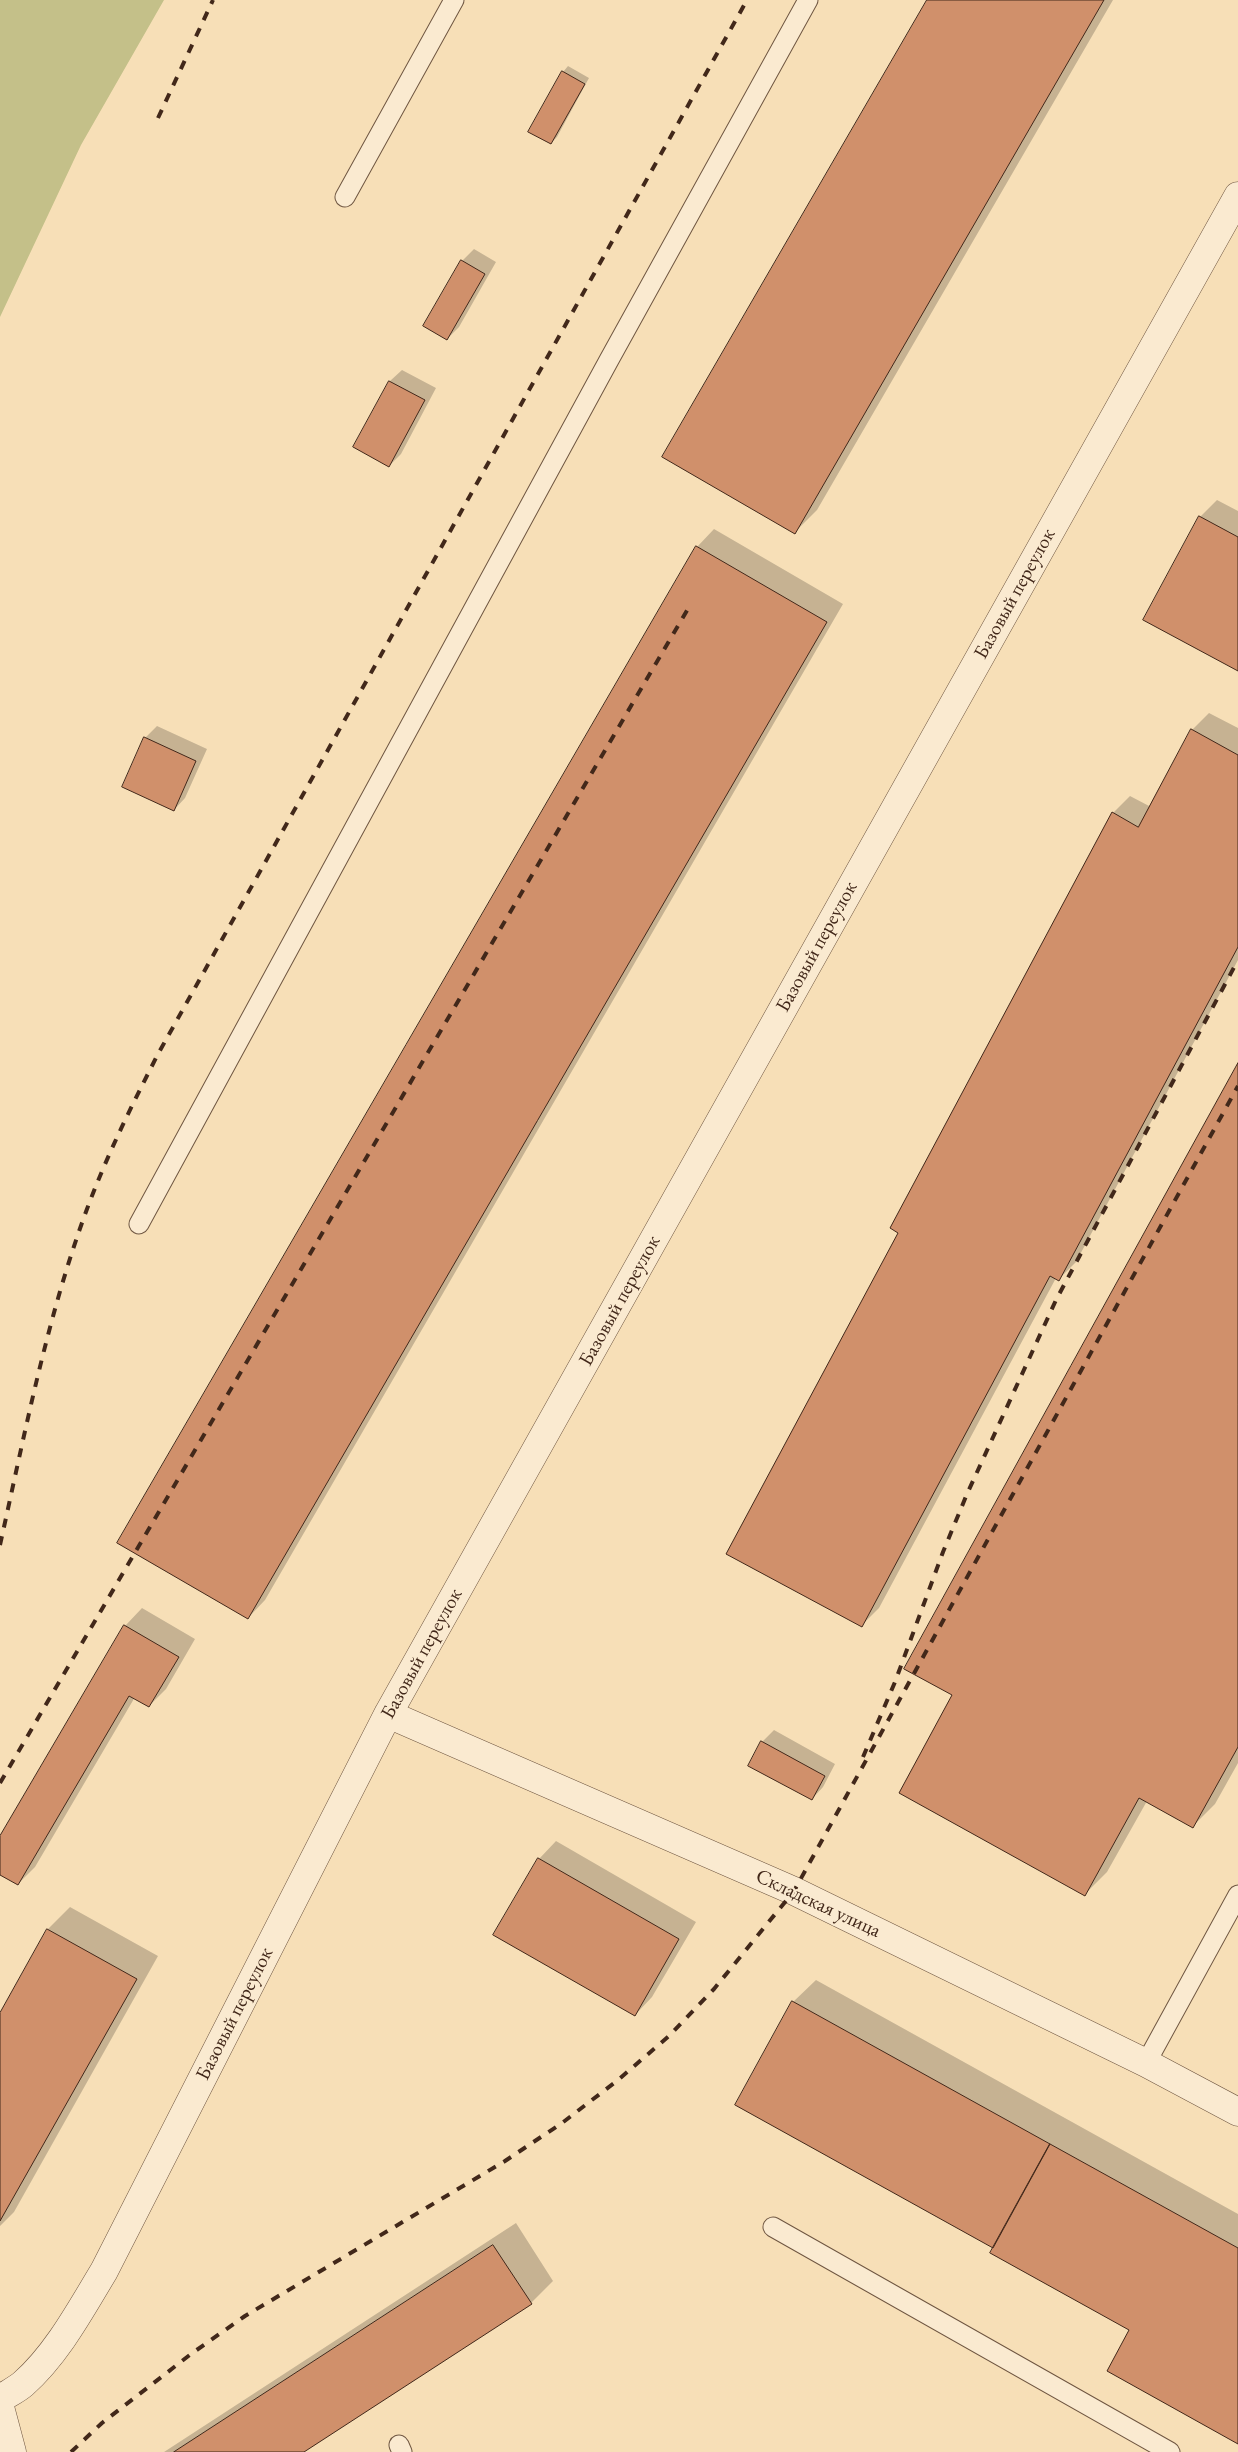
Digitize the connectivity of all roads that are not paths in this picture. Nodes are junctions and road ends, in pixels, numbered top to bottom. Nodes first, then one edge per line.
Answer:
1 (454, 0) edge
2 (808, 0) edge
3 (1238, 196) edge
4 (345, 197) dead end
5 (139, 1224) dead end
6 (388, 1714) junction
7 (1238, 1895) edge
8 (1146, 2063) junction
9 (1238, 2112) edge
10 (773, 2227) dead end
11 (0, 2399) edge
12 (0, 2407) edge
13 (12, 2452) edge
14 (1170, 2452) edge

1 - 4 lane
2 - 5 lane
3 - 6 street, Базовый переулок
6 - 8 street, Складская улица
6 - 11 street, Базовый переулок
7 - 8 lane
8 - 9 street, Складская улица
10 - 14 lane
12 - 13 street

